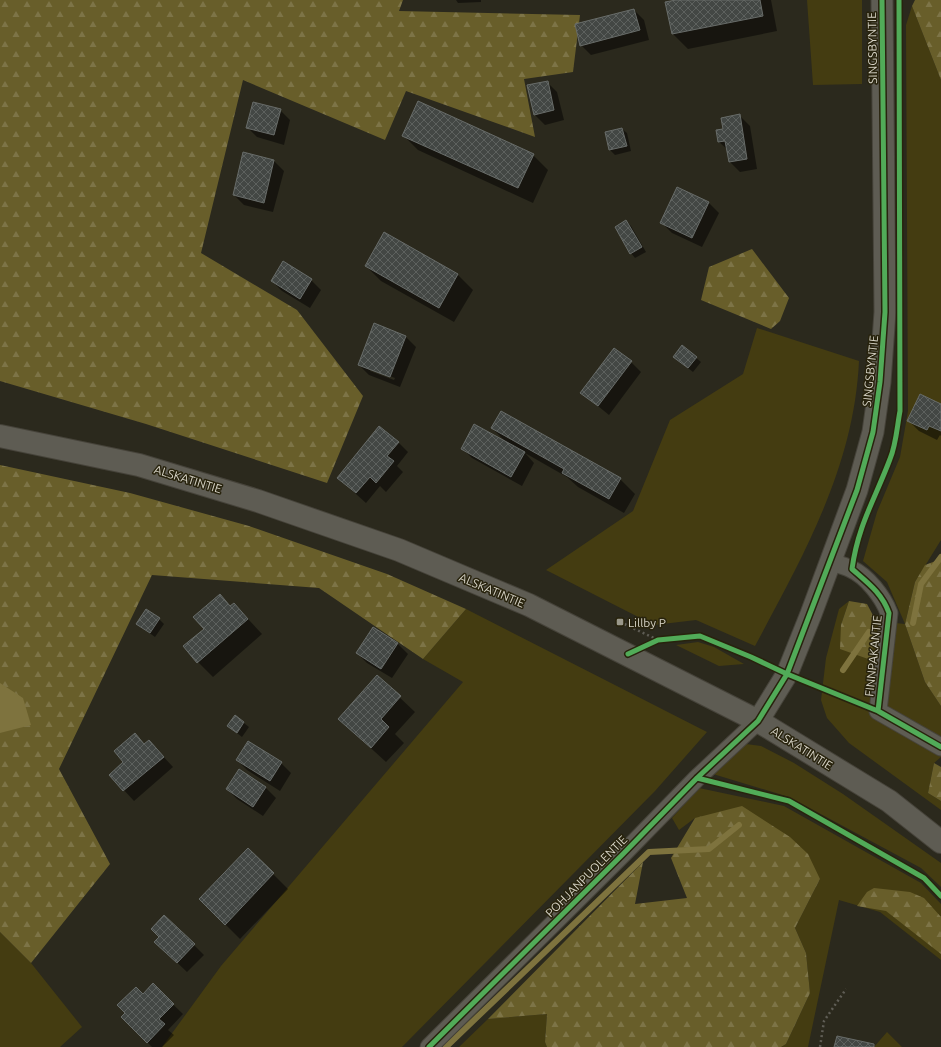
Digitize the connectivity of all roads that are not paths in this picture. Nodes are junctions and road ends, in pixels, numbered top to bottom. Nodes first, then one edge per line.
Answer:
1 (882, 0) edge
2 (0, 436) edge
3 (830, 562) junction
4 (758, 721) junction
5 (941, 747) edge
6 (941, 842) edge
7 (429, 1047) edge

1 - 3 street, SINGSBYNTIE
2 - 4 main road, ALSKATINTIE
3 - 4 street, SINGSBYNTIE
3 - 5 street, FINNPAKANTIE
4 - 6 main road, ALSKATINTIE
4 - 7 street, POHJANPUOLENTIE

